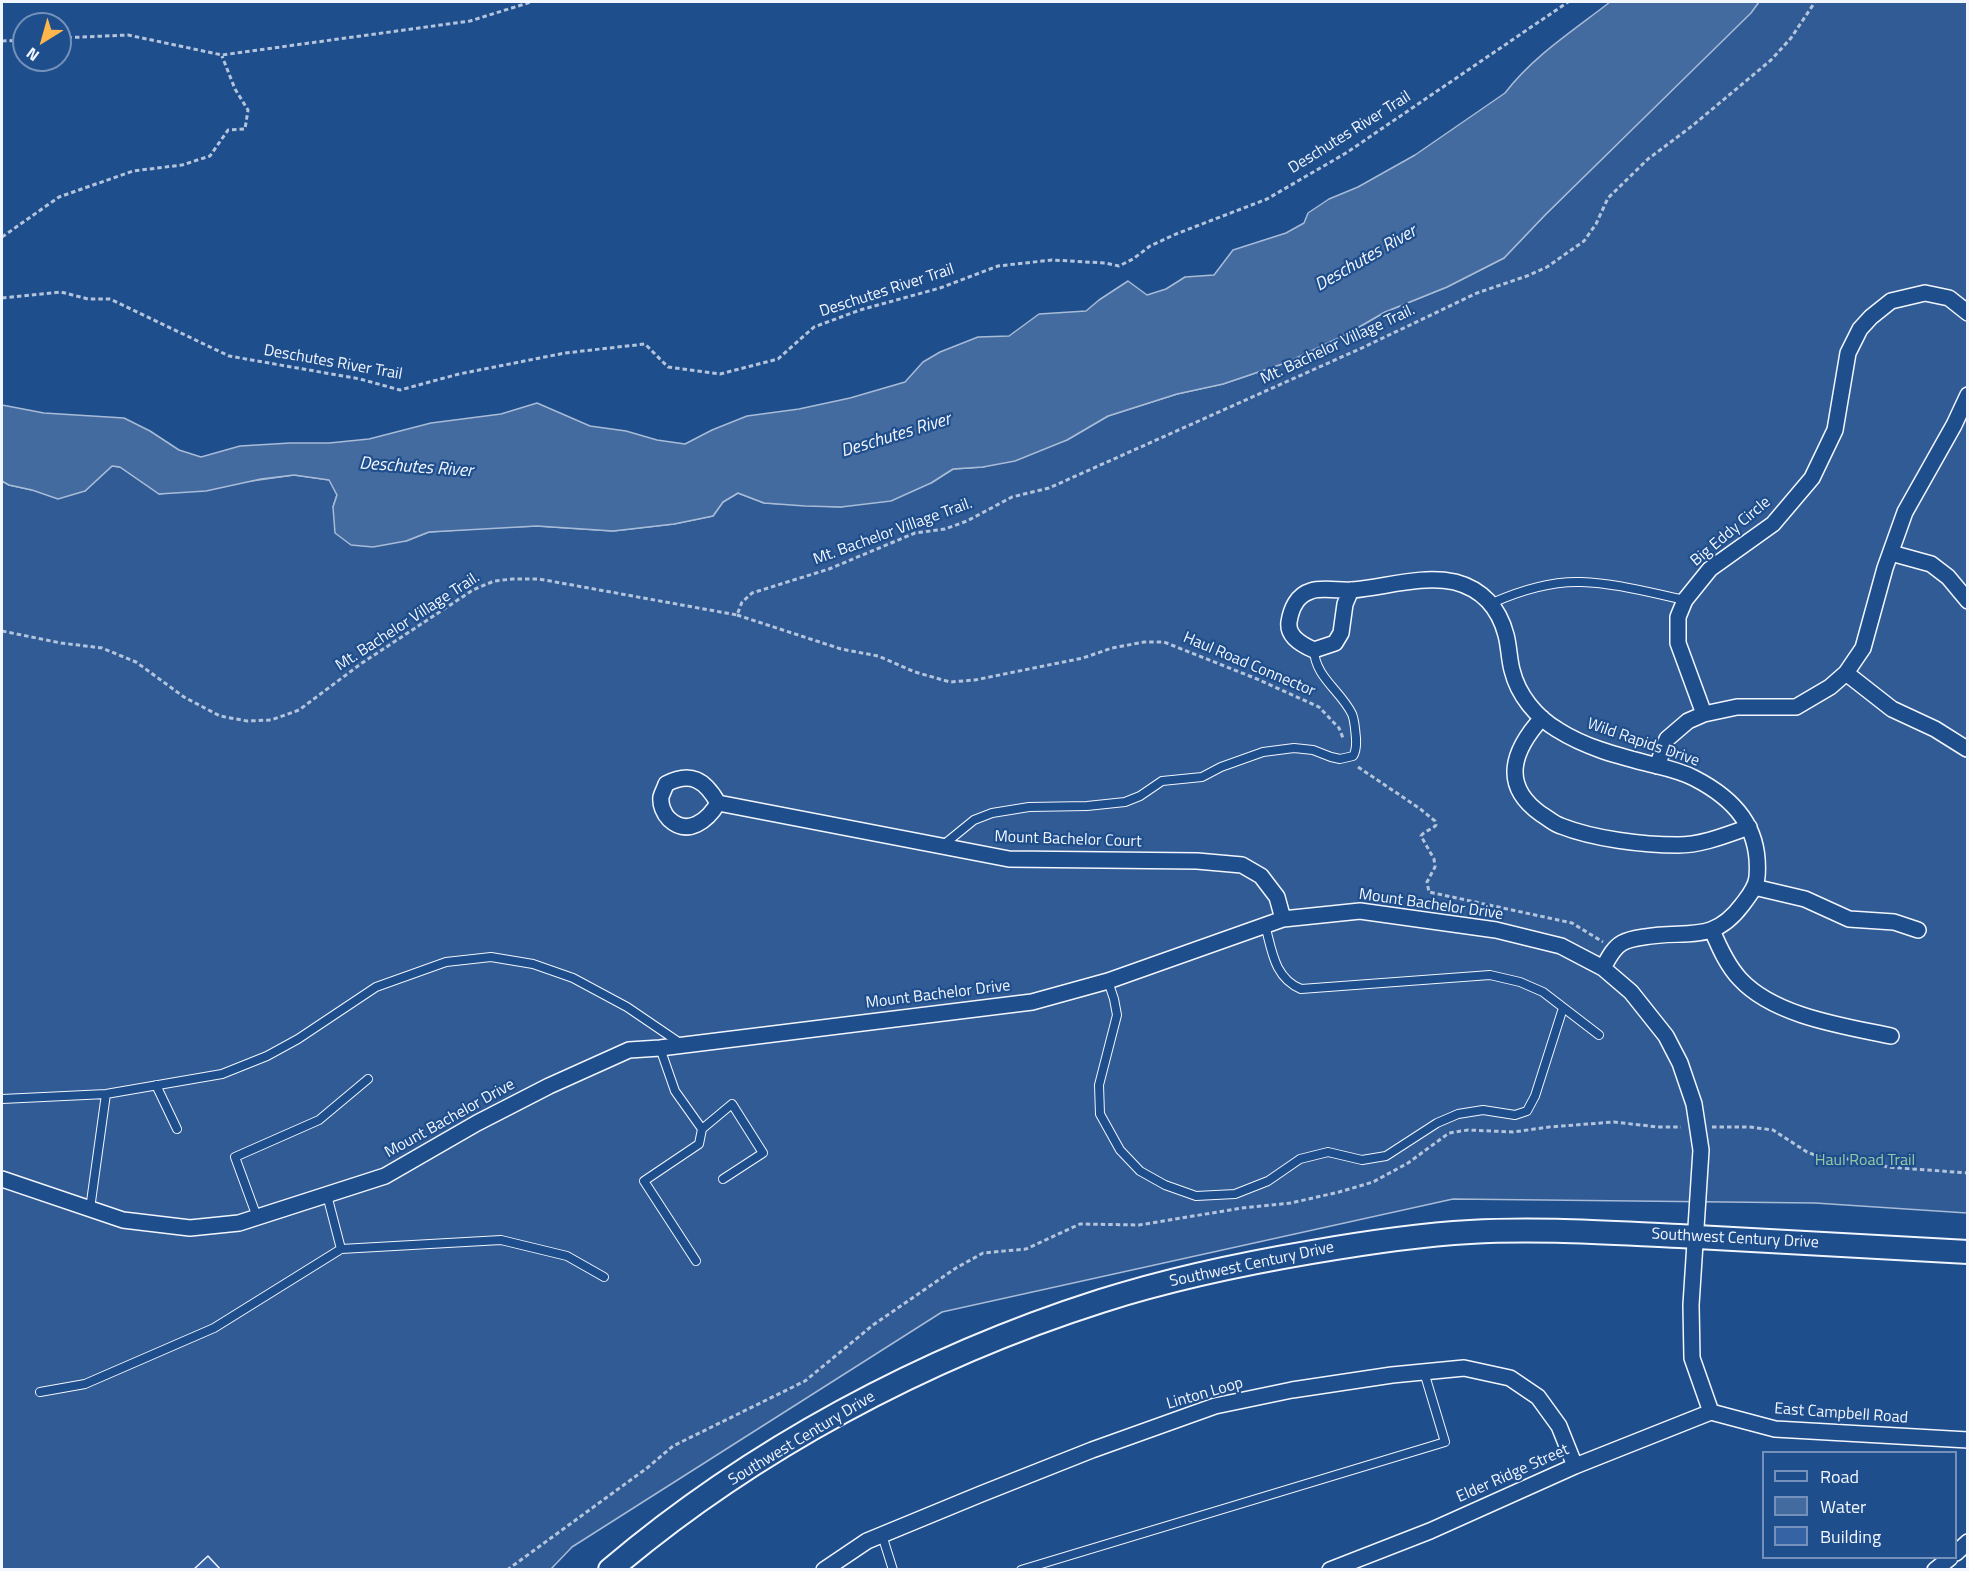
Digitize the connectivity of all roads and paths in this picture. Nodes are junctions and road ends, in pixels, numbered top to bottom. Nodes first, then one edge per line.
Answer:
1 (531, 2) edge
2 (1568, 2) edge
3 (1815, 2) edge
4 (72, 37) edge
5 (222, 55) junction
6 (2, 237) edge
7 (2, 298) edge
8 (1968, 313) edge
9 (1968, 395) edge
10 (1961, 427) edge
11 (1891, 553) junction
12 (1351, 590) junction
13 (1685, 600) junction
14 (1968, 601) edge
15 (1492, 603) junction
16 (737, 615) junction
17 (2, 631) edge
18 (1314, 650) junction
19 (1846, 673) junction
20 (1704, 714) junction
21 (1542, 718) junction
22 (1967, 749) edge
23 (1349, 758) junction
24 (1657, 766) junction
25 (718, 803) dead end
26 (1749, 827) junction
27 (941, 847) junction
28 (1754, 887) junction
29 (1283, 919) junction
30 (1265, 925) junction
31 (1712, 930) junction
32 (1918, 930) dead end
33 (1613, 951) junction
34 (1604, 968) junction
35 (1108, 981) junction
36 (1563, 1008) junction
37 (1599, 1035) dead end
38 (1891, 1036) dead end
39 (681, 1044) junction
40 (660, 1048) junction
41 (368, 1079) dead end
42 (156, 1085) junction
43 (106, 1094) junction
44 (2, 1099) edge
45 (177, 1129) dead end
46 (702, 1129) junction
47 (2, 1179) edge
48 (723, 1179) dead end
49 (327, 1195) junction
50 (90, 1209) junction
51 (257, 1217) junction
52 (1695, 1237) junction
53 (342, 1249) junction
54 (1968, 1252) edge
55 (696, 1261) dead end
56 (604, 1276) dead end
57 (1424, 1372) junction
58 (40, 1392) dead end
59 (1711, 1412) junction
60 (1968, 1440) edge
61 (1575, 1466) junction
62 (882, 1535) junction
63 (1948, 1559) edge
64 (610, 1569) edge
65 (824, 1569) edge
66 (893, 1569) edge
67 (1021, 1569) edge
68 (1330, 1569) edge
69 (1935, 1569) edge

1 - 5 path
2 - 7 path, Deschutes River Trail
3 - 16 path, Mt. Bachelor Village Trail.
4 - 5 path
5 - 6 path
8 - 13 street, Big Eddy Circle
9 - 10 street
10 - 11 street
11 - 14 street
11 - 19 street
12 - 15 street
12 - 18 street
12 - 18 street
13 - 15 lane
13 - 20 street, Big Eddy Circle
15 - 21 street, Wild Rapids Drive
16 - 17 path, Mt. Bachelor Village Trail.
16 - 23 path, Haul Road Connector
18 - 23 lane
19 - 20 street
19 - 22 street
20 - 24 street
21 - 24 street, Wild Rapids Drive
21 - 26 street
23 - 27 lane
23 - 33 path
24 - 26 street, Wild Rapids Drive
25 - 27 street, Mount Bachelor Court
26 - 28 street, Wild Rapids Drive
27 - 29 street, Mount Bachelor Court
28 - 31 street
28 - 32 street
29 - 30 street, Mount Bachelor Drive
29 - 34 street, Mount Bachelor Drive
30 - 35 street, Mount Bachelor Drive
30 - 36 lane
31 - 33 street
31 - 38 street
33 - 34 street
34 - 52 street, Mount Bachelor Drive
35 - 36 lane
35 - 39 street, Mount Bachelor Drive
36 - 37 lane
39 - 40 street, Mount Bachelor Drive
39 - 42 lane
40 - 46 lane
40 - 49 street, Mount Bachelor Drive
41 - 51 lane
42 - 43 lane
42 - 45 lane
43 - 44 lane
43 - 50 lane
46 - 48 lane
46 - 55 lane
47 - 50 street, Mount Bachelor Drive
49 - 51 street, Mount Bachelor Drive
49 - 53 lane
50 - 51 street, Mount Bachelor Drive
52 - 54 main road, Southwest Century Drive
52 - 59 street
52 - 64 main road, Southwest Century Drive
53 - 56 lane
53 - 58 lane
57 - 61 street, Linton Loop
57 - 62 street, Linton Loop
57 - 67 lane
59 - 60 street, East Campbell Road
59 - 61 street, Elder Ridge Street
61 - 68 street, Elder Ridge Street
62 - 65 street, Linton Loop
62 - 66 lane
63 - 69 street

